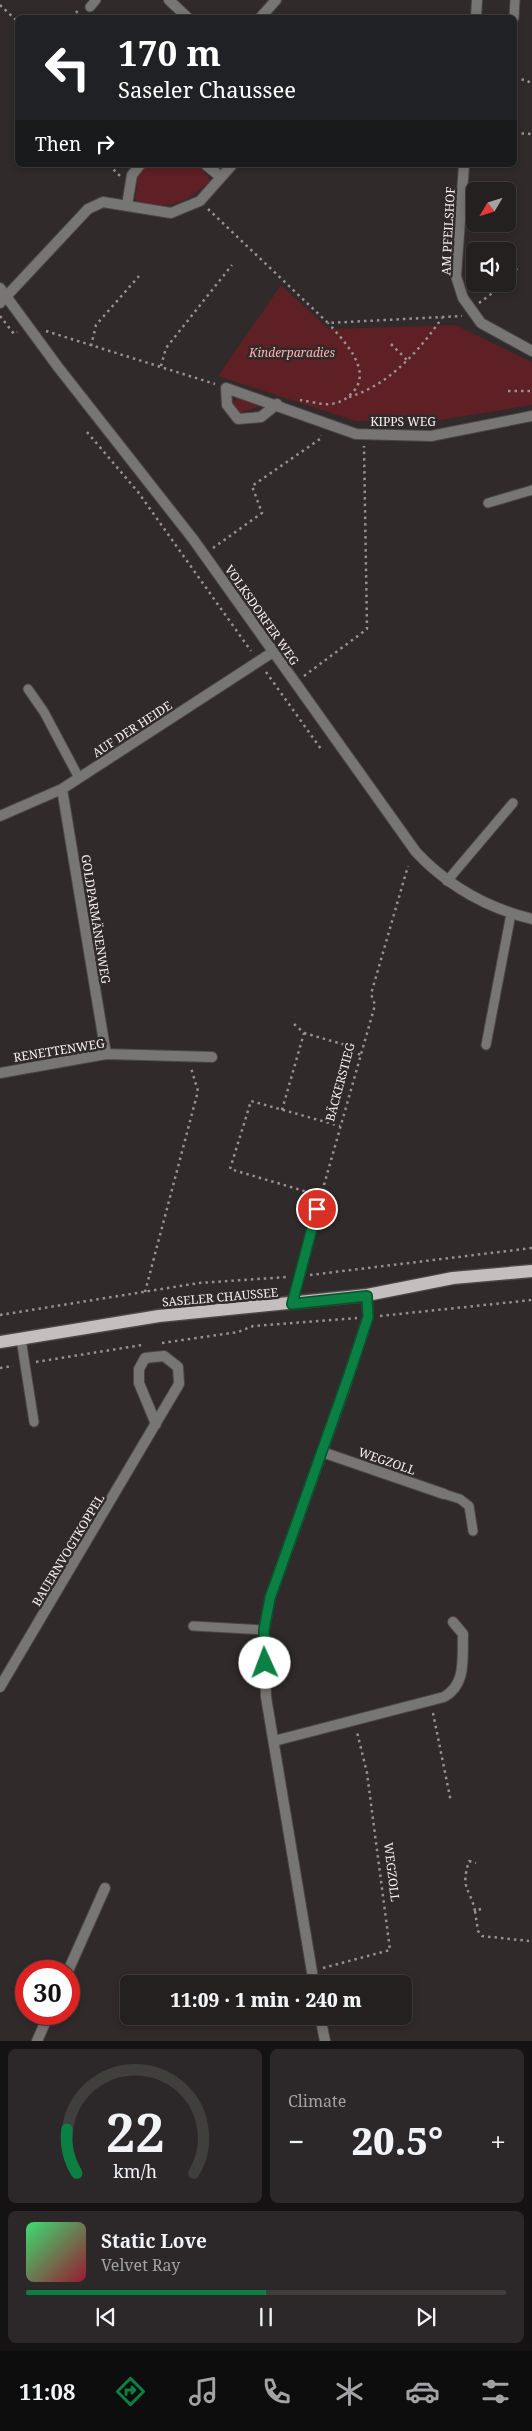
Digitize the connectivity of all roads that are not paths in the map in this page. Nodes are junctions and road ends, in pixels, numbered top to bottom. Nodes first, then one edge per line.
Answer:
1 (169, 0) edge
2 (276, 0) edge
3 (478, 0) edge
4 (515, 0) edge
5 (185, 15) edge
6 (263, 15) edge
7 (476, 15) edge
8 (514, 15) edge
9 (138, 167) edge
10 (208, 167) edge
11 (230, 167) edge
12 (464, 167) edge
13 (220, 177) junction
14 (128, 206) junction
15 (2, 296) edge
16 (532, 351) edge
17 (277, 404) junction
18 (532, 416) edge
19 (532, 490) edge
20 (488, 503) dead end
21 (273, 652) junction
22 (28, 689) dead end
23 (79, 778) junction
24 (62, 789) junction
25 (514, 803) dead end
26 (0, 816) edge
27 (447, 881) junction
28 (511, 914) junction
29 (532, 919) edge
30 (486, 1045) dead end
31 (106, 1054) junction
32 (212, 1057) dead end
33 (0, 1073) edge
34 (321, 1202) road end
35 (532, 1271) edge
36 (367, 1296) junction
37 (292, 1304) junction
38 (21, 1339) junction
39 (0, 1342) edge
40 (34, 1422) dead end
41 (156, 1424) junction
42 (322, 1452) junction
43 (444, 1494) joint
44 (473, 1531) dead end
45 (453, 1622) dead end
46 (193, 1626) dead end
47 (264, 1630) junction
48 (0, 1687) edge
49 (274, 1741) junction
50 (105, 1888) dead end
51 (73, 1960) edge
52 (313, 1975) edge
53 (44, 2025) edge
54 (322, 2025) edge
55 (37, 2041) edge
56 (325, 2041) edge

1 - 5 street
2 - 6 street
3 - 7 street
4 - 8 lane
9 - 14 street
10 - 13 street
11 - 13 street
12 - 16 street, AM PFEILSHOF
13 - 14 street
14 - 15 street
15 - 21 street, VOLKSDORFER WEG
17 - 17 street, KIPPS WEG
17 - 18 street, KIPPS WEG
19 - 20 lane
21 - 23 street, AUF DER HEIDE
21 - 27 street, VOLKSDORFER WEG
22 - 23 lane
23 - 24 street, AUF DER HEIDE
24 - 26 street, AUF DER HEIDE
24 - 31 street, GOLDPARMÄNENWEG
25 - 27 lane
27 - 28 street, VOLKSDORFER WEG
28 - 29 street, VOLKSDORFER WEG
28 - 30 lane
31 - 32 street, RENETTENWEG
31 - 33 street, RENETTENWEG
34 - 37 lane
35 - 36 main road, SASELER CHAUSSEE
36 - 37 main road, SASELER CHAUSSEE
36 - 42 street
37 - 38 main road, SASELER CHAUSSEE
38 - 39 main road, SASELER CHAUSSEE
38 - 40 lane
41 - 41 street, BAUERNVOGTKOPPEL
41 - 48 street, BAUERNVOGTKOPPEL
42 - 43 street, WEGZOLL
42 - 47 street
43 - 44 lane
45 - 49 street
46 - 47 lane
47 - 49 street
49 - 52 street
50 - 51 street
53 - 55 street
54 - 56 street

